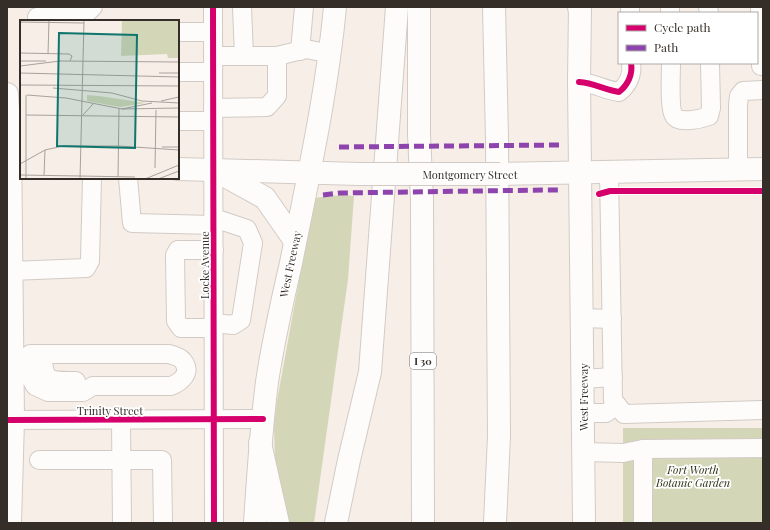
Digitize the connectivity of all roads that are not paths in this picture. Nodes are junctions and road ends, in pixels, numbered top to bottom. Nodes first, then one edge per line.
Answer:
1 (93, 7) edge
2 (213, 7) edge
3 (242, 7) edge
4 (304, 7) edge
5 (335, 7) edge
6 (397, 7) edge
7 (419, 7) edge
8 (494, 7) edge
9 (760, 7) edge
10 (580, 9) edge
11 (36, 15) edge
12 (760, 31) edge
13 (179, 32) edge
14 (213, 32) junction
15 (300, 51) junction
16 (331, 54) junction
17 (244, 56) junction
18 (277, 56) junction
19 (213, 64) junction
20 (632, 64) edge
21 (671, 64) edge
22 (710, 64) edge
23 (761, 66) dead end
24 (179, 72) edge
25 (580, 82) junction
26 (763, 90) edge
27 (7, 94) edge
28 (213, 114) junction
29 (179, 121) edge
30 (13, 165) edge
31 (179, 169) edge
32 (214, 169) junction
33 (763, 169) edge
34 (738, 170) junction
35 (609, 172) junction
36 (309, 173) junction
37 (581, 173) junction
38 (92, 179) edge
39 (128, 179) edge
40 (9, 215) edge
41 (214, 222) junction
42 (295, 241) junction
43 (214, 250) junction
44 (9, 272) edge
45 (582, 318) junction
46 (612, 319) junction
47 (214, 326) junction
48 (21, 356) edge
49 (186, 370) junction
50 (214, 370) junction
51 (613, 377) junction
52 (583, 379) junction
53 (617, 405) junction
54 (763, 410) edge
55 (583, 413) junction
56 (263, 419) junction
57 (10, 420) edge
58 (121, 420) junction
59 (214, 420) junction
60 (260, 443) junction
61 (763, 448) edge
62 (643, 449) junction
63 (584, 452) junction
64 (39, 460) dead end
65 (121, 460) junction
66 (10, 523) edge
67 (122, 523) edge
68 (163, 523) edge
69 (214, 523) edge
70 (255, 523) edge
71 (278, 523) edge
72 (336, 523) edge
73 (423, 523) edge
74 (495, 523) edge
75 (584, 523) edge
76 (643, 523) edge

1 - 11 street
2 - 14 street, Locke Avenue
3 - 17 street
4 - 15 street
5 - 16 main road, West Freeway
6 - 72 main road
7 - 73 main road, I 30
8 - 74 main road
9 - 12 street
10 - 25 main road, West Freeway
12 - 23 street
13 - 14 street
14 - 19 street, Locke Avenue
15 - 16 street
15 - 18 street
16 - 36 main road, West Freeway
17 - 18 street
17 - 19 street
18 - 28 street
19 - 24 street
19 - 28 street, Locke Avenue
20 - 25 street
21 - 22 street
25 - 37 main road, West Freeway
26 - 34 street
27 - 30 main road
28 - 29 street
28 - 32 street, Locke Avenue
30 - 40 main road
31 - 32 main road, Montgomery Street
32 - 36 main road, Montgomery Street
32 - 41 street, Locke Avenue
32 - 42 main road
33 - 34 main road, Montgomery Street
34 - 35 main road, Montgomery Street
35 - 37 main road, Montgomery Street
35 - 46 street
36 - 37 main road, Montgomery Street, bridge
36 - 42 main road, West Freeway
37 - 45 main road, West Freeway
38 - 44 street
39 - 41 street
40 - 44 main road
41 - 43 street, Locke Avenue
41 - 47 street
42 - 56 main road, West Freeway
43 - 47 street, Locke Avenue
43 - 47 street
44 - 48 main road
45 - 46 street
45 - 52 main road, West Freeway
46 - 51 street
47 - 50 street, Locke Avenue
48 - 49 street
48 - 49 street
48 - 57 main road
49 - 50 street
50 - 59 street, Locke Avenue
51 - 52 street
51 - 53 street
52 - 55 main road, West Freeway
53 - 54 street
53 - 55 street
55 - 63 main road, West Freeway
56 - 59 street, Trinity Street
56 - 60 main road, West Freeway
57 - 58 street, Trinity Street
57 - 66 main road
58 - 59 street, Trinity Street
58 - 65 street
59 - 69 street, Locke Avenue
60 - 70 main road, West Freeway
60 - 71 main road
61 - 62 street
62 - 63 street
62 - 76 street
63 - 75 main road, West Freeway
64 - 65 street
65 - 67 street
65 - 68 street

